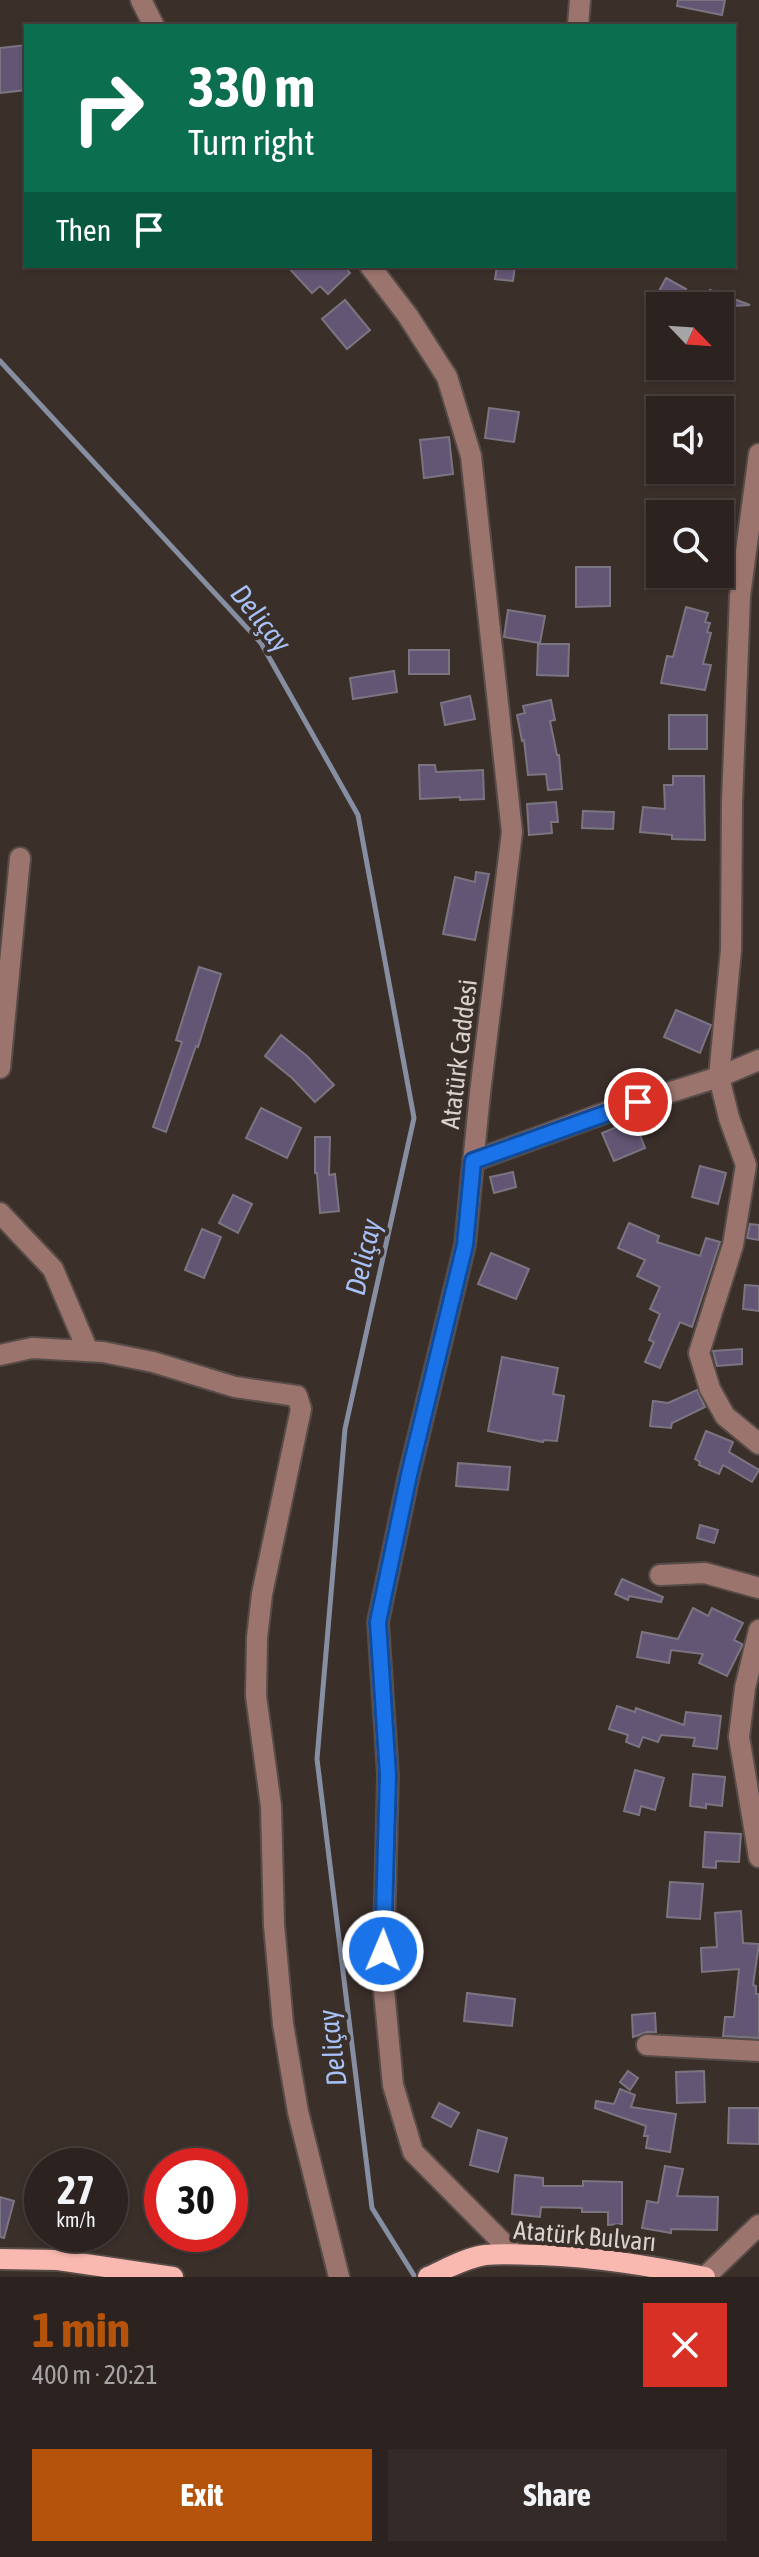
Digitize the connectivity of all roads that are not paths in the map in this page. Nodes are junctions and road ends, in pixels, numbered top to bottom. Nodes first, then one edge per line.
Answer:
1 (141, 0) edge
2 (580, 0) edge
3 (153, 24) edge
4 (578, 24) edge
5 (372, 268) edge
6 (759, 454) edge
7 (20, 858) dead end
8 (759, 1060) edge
9 (0, 1068) edge
10 (719, 1077) junction
11 (473, 1161) junction
12 (0, 1213) edge
13 (88, 1351) junction
14 (0, 1355) edge
15 (759, 1444) edge
16 (660, 1575) dead end
17 (759, 1588) edge
18 (759, 1630) edge
19 (759, 1857) edge
20 (647, 2045) dead end
21 (759, 2051) edge
22 (759, 2225) edge
23 (514, 2254) junction
24 (0, 2259) edge
25 (631, 2269) edge
26 (173, 2277) edge
27 (339, 2277) edge
28 (428, 2277) edge
29 (705, 2277) edge

1 - 3 street
2 - 4 street
5 - 11 street, Atatürk Caddesi
6 - 10 street
7 - 9 street
8 - 10 street
10 - 11 street
10 - 15 street
11 - 23 street, Atatürk Caddesi
12 - 13 street
13 - 14 street
13 - 27 street
16 - 17 street
18 - 19 street
20 - 21 street
22 - 29 street
23 - 25 main road, Atatürk Bulvarı
23 - 28 main road, Atatürk Bulvarı
24 - 26 main road
25 - 29 main road, Atatürk Bulvarı

